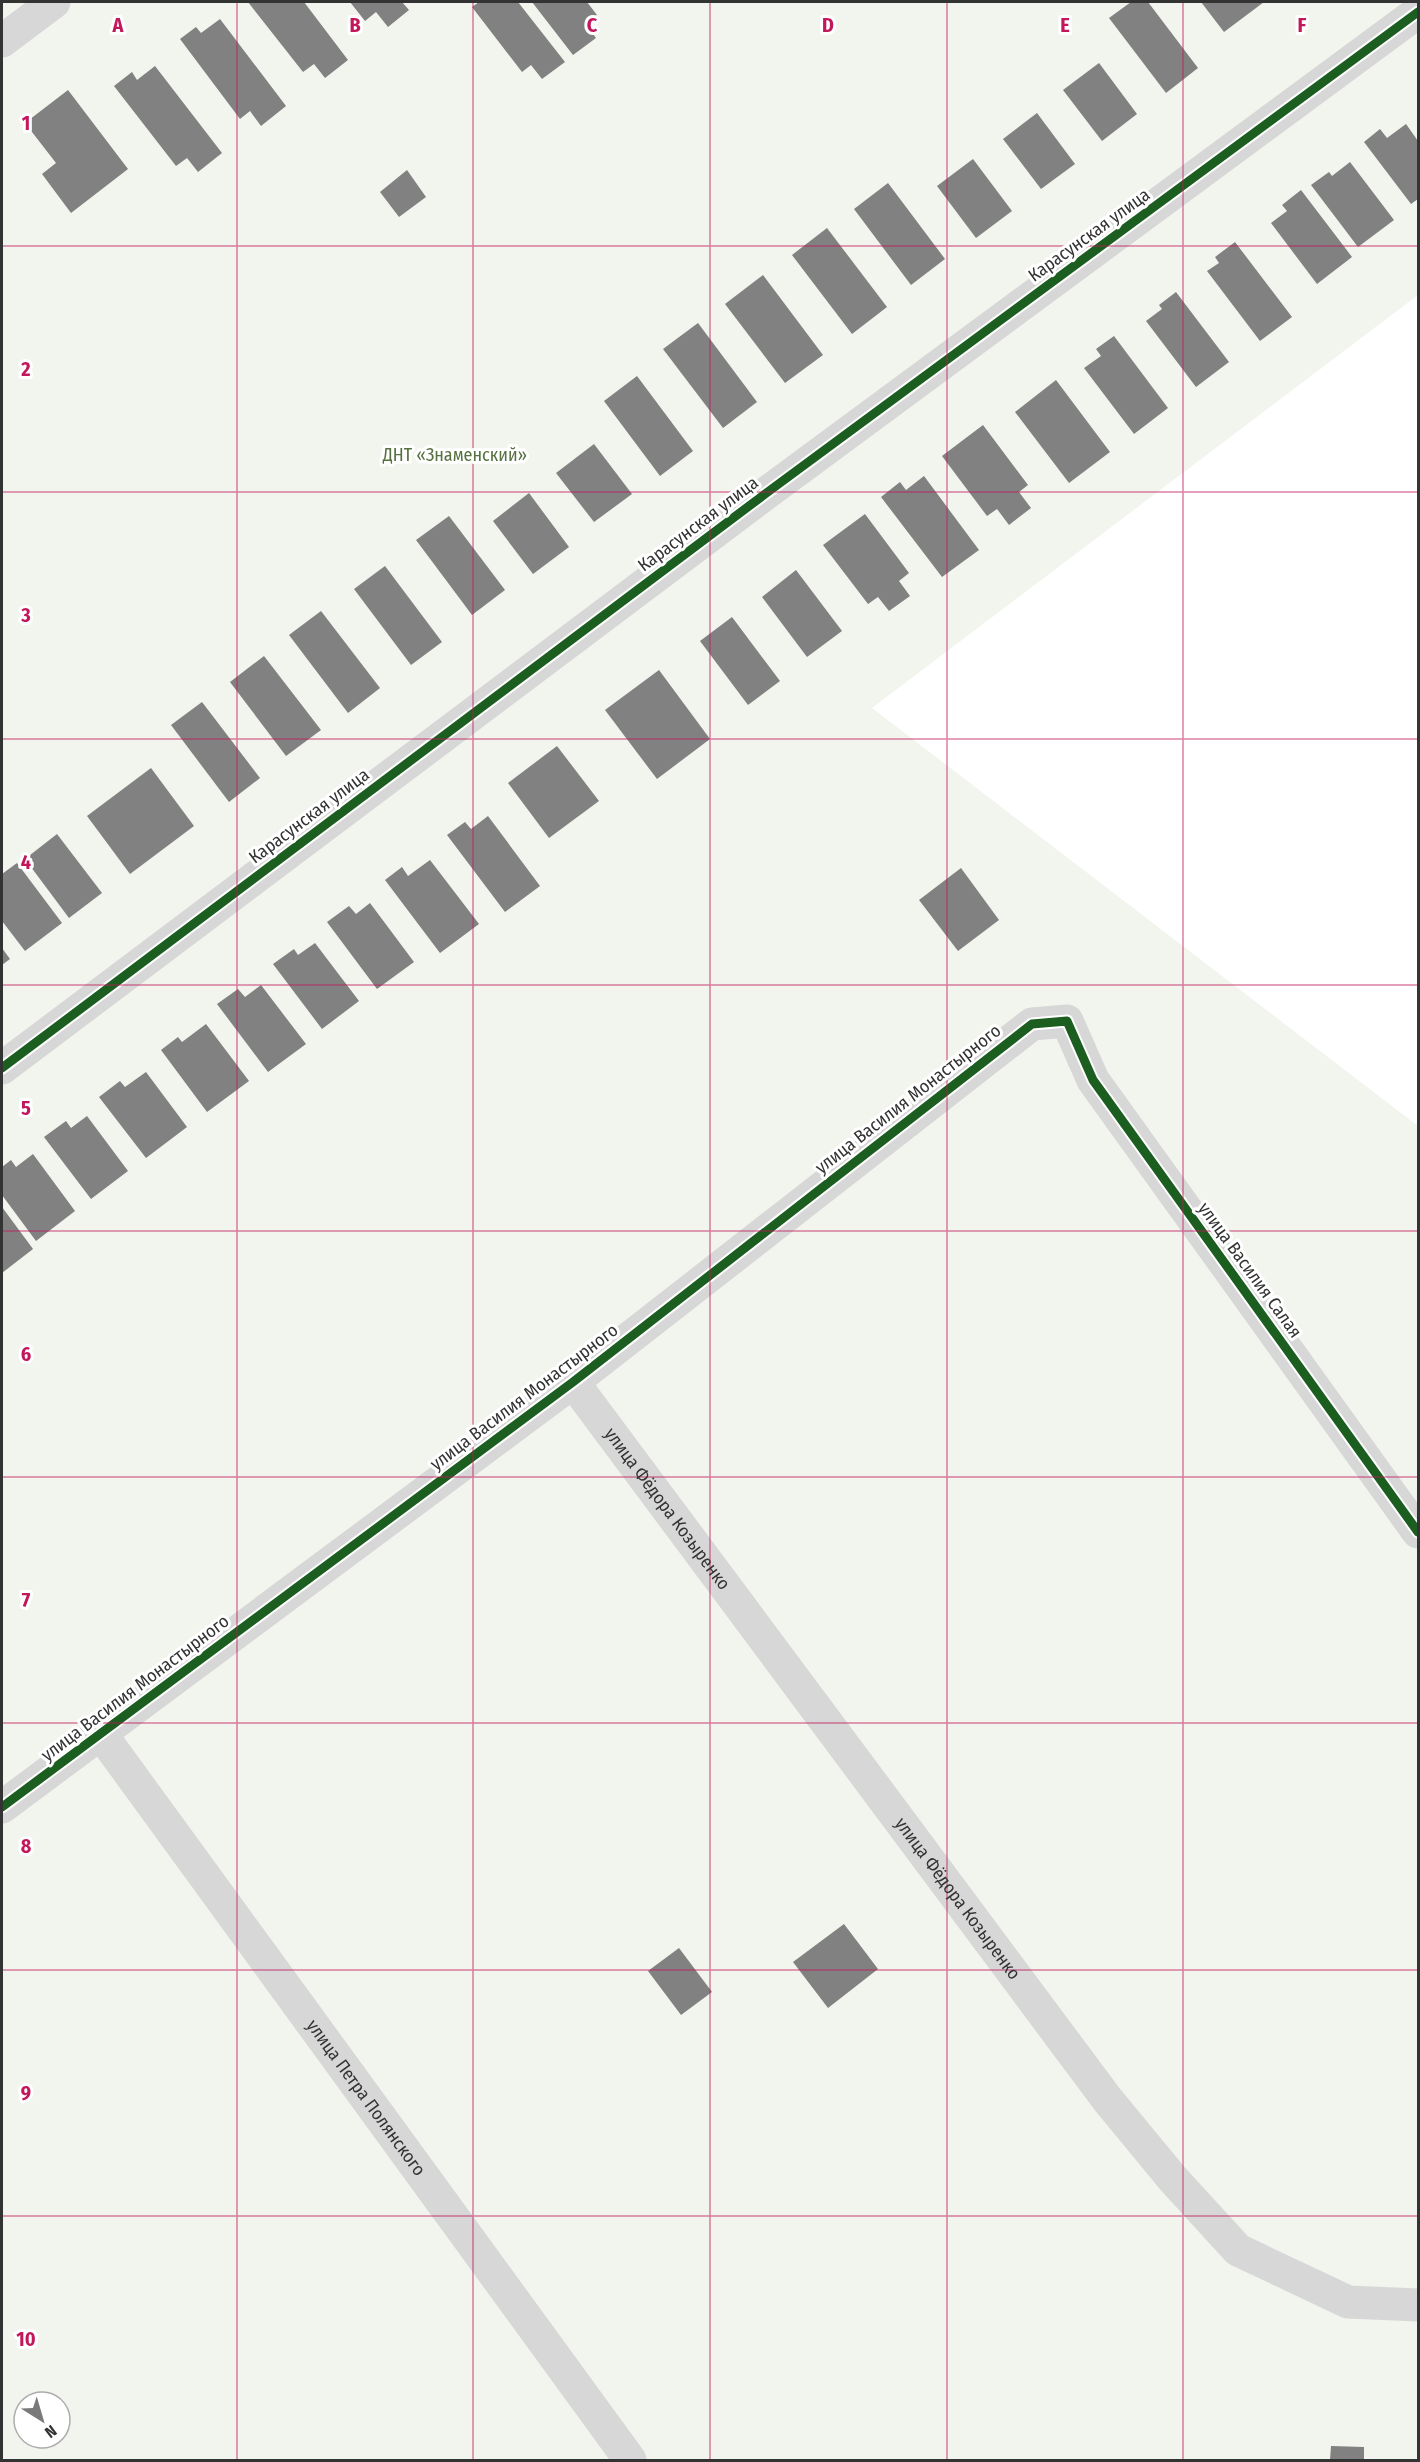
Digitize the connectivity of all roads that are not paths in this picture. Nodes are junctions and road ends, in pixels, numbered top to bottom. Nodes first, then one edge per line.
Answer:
1 (54, 2) edge
2 (1419, 12) edge
3 (2, 41) edge
4 (1066, 1022) joint
5 (2, 1068) edge
6 (573, 1382) junction
7 (1419, 1532) edge
8 (101, 1734) junction
9 (2, 1807) edge
10 (1419, 2305) edge
11 (630, 2460) edge

1 - 3 street
2 - 5 street, Карасунская улица
4 - 6 street, улица Василия Монастырного
4 - 7 street, улица Василия Салая
6 - 8 street, улица Василия Монастырного
6 - 10 street, улица Фёдора Козыренко
8 - 9 street, улица Василия Монастырного
8 - 11 street, улица Петра Полянского

